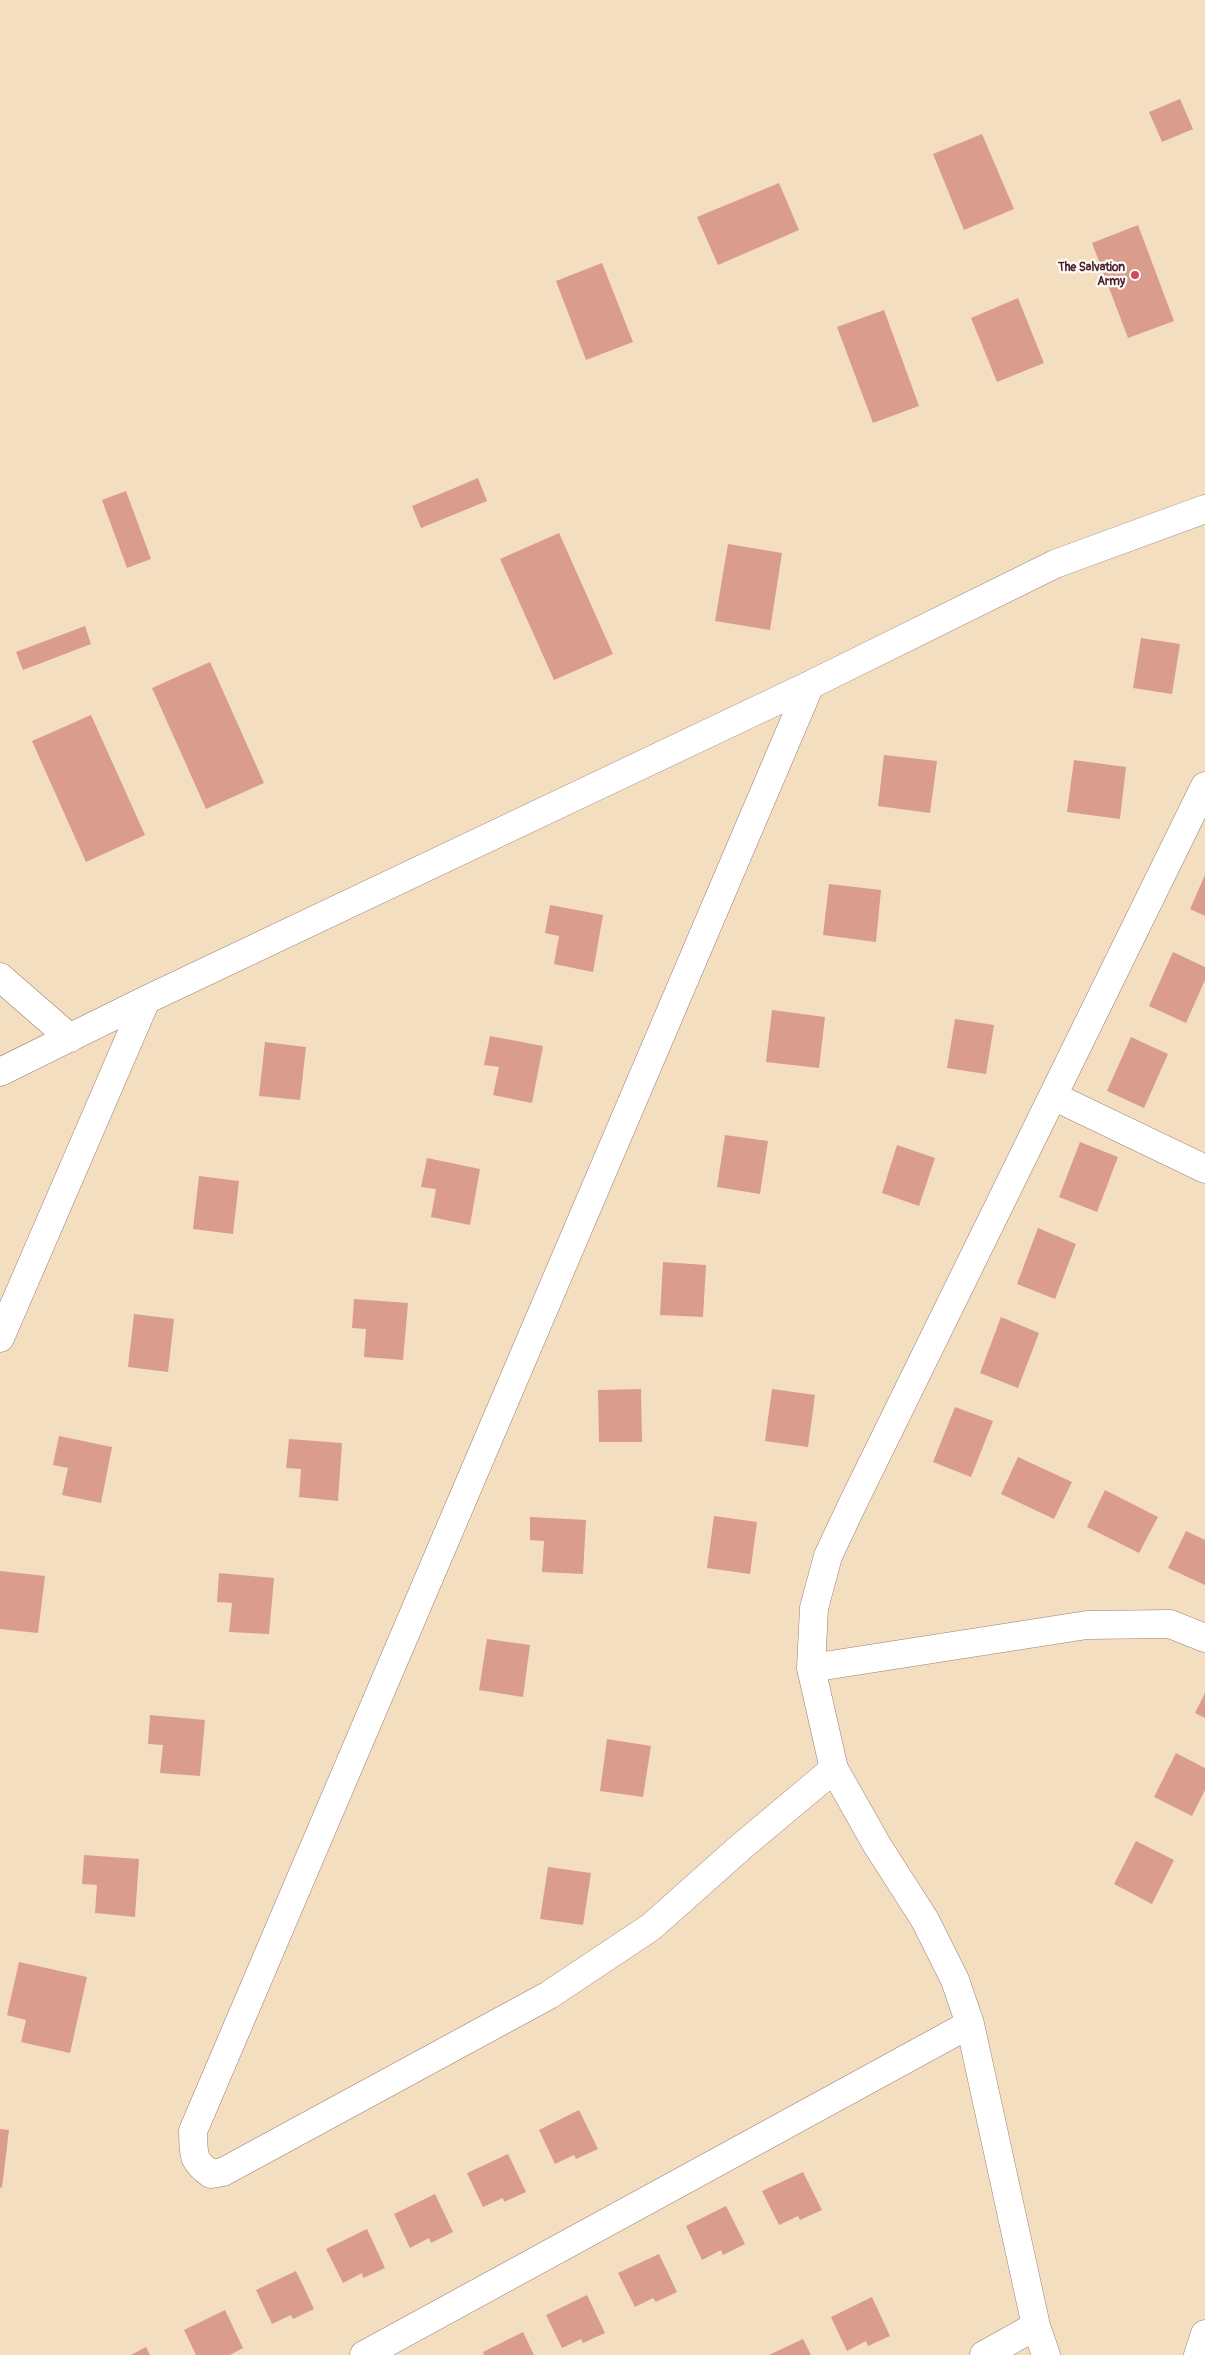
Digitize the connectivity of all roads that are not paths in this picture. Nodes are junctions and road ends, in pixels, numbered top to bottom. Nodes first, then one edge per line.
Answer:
1 (1205, 509) edge
2 (810, 685) junction
3 (1205, 786) edge
4 (0, 977) edge
5 (146, 1000) junction
6 (70, 1038) junction
7 (0, 1072) edge
8 (1053, 1096) junction
9 (1205, 1168) edge
10 (0, 1338) edge
11 (1205, 1638) edge
12 (811, 1668) junction
13 (834, 1769) junction
14 (970, 2024) junction
15 (1036, 2326) junction
16 (1205, 2334) edge
17 (364, 2355) edge
18 (984, 2355) edge
19 (1046, 2355) edge
20 (1198, 2355) edge

1 - 2 street
2 - 5 street
2 - 13 street
3 - 8 street
4 - 6 street
5 - 6 street
5 - 10 street
6 - 7 street
8 - 9 street
8 - 12 street
11 - 12 street
12 - 13 street
13 - 14 street
14 - 15 street
14 - 17 street
15 - 18 street
15 - 19 street
16 - 20 street

